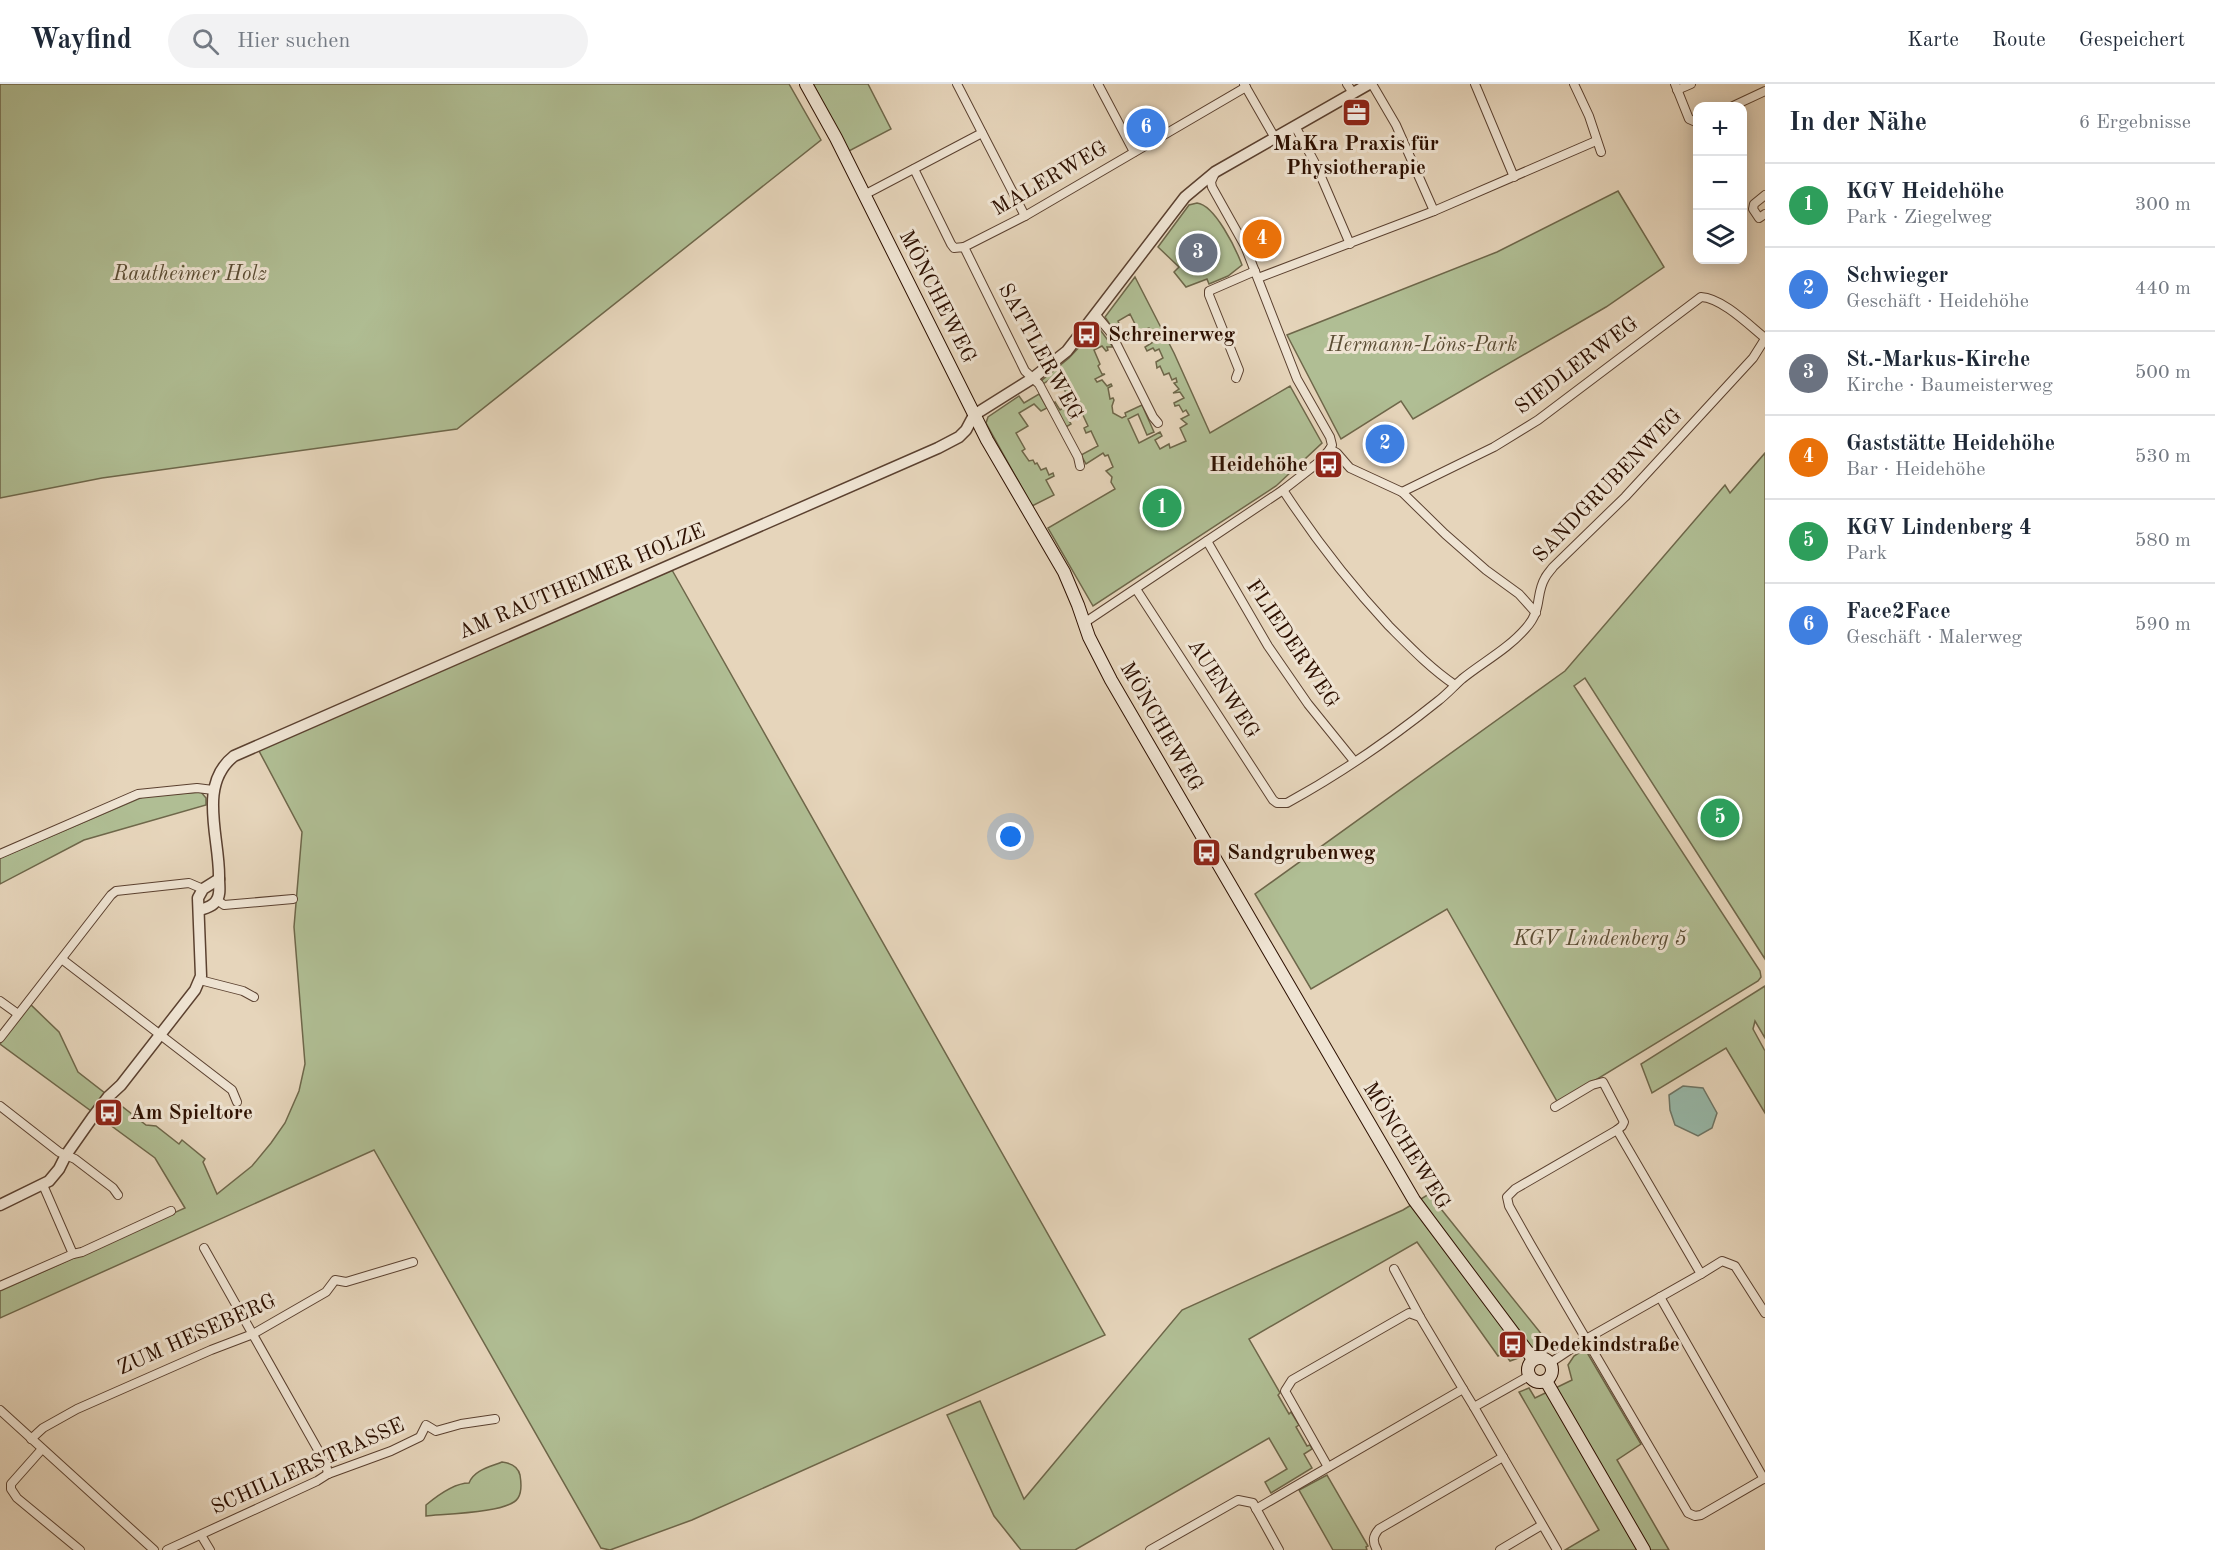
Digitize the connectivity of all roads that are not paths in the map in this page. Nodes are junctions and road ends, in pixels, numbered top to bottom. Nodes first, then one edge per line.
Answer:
1 (806, 84) edge
2 (957, 84) edge
3 (1098, 84) edge
4 (1370, 84) edge
5 (1474, 84) edge
6 (1574, 84) edge
7 (1691, 84) edge
8 (1245, 86) edge
9 (1676, 87) edge
10 (1350, 89) edge
11 (1765, 91) edge
12 (1742, 102) edge
13 (1693, 121) edge
14 (1295, 126) junction
15 (982, 133) junction
16 (1275, 138) junction
17 (1596, 141) junction
18 (1134, 152) junction
19 (1601, 152) dead end
20 (914, 169) junction
21 (1215, 172) junction
22 (1514, 177) junction
23 (864, 195) junction
24 (1765, 196) edge
25 (1765, 204) edge
26 (1434, 211) junction
27 (1765, 214) edge
28 (1025, 216) junction
29 (1350, 244) junction
30 (964, 247) junction
31 (1256, 274) junction
32 (1096, 315) junction
33 (1765, 338) edge
34 (1033, 378) junction
35 (1236, 378) dead end
36 (974, 415) junction
37 (1158, 423) dead end
38 (1330, 449) junction
39 (1080, 466) dead end
40 (1283, 490) junction
41 (1402, 492) junction
42 (1207, 541) junction
43 (1136, 590) junction
44 (1536, 613) junction
45 (1084, 623) junction
46 (1455, 685) junction
47 (1354, 761) junction
48 (213, 790) junction
49 (1282, 804) joint
50 (0, 854) edge
51 (219, 879) junction
52 (203, 889) junction
53 (292, 899) dead end
54 (217, 900) junction
55 (200, 910) junction
56 (63, 960) junction
57 (200, 980) junction
58 (254, 997) dead end
59 (0, 1001) edge
60 (18, 1014) junction
61 (160, 1034) junction
62 (0, 1038) edge
63 (237, 1102) dead end
64 (0, 1106) edge
65 (1555, 1107) dead end
66 (1617, 1130) junction
67 (66, 1155) junction
68 (43, 1185) junction
69 (118, 1195) dead end
70 (0, 1205) edge
71 (171, 1211) dead end
72 (204, 1248) dead end
73 (73, 1254) junction
74 (413, 1262) dead end
75 (1394, 1269) dead end
76 (1701, 1274) junction
77 (0, 1286) edge
78 (1660, 1297) junction
79 (1765, 1313) edge
80 (1420, 1317) junction
81 (253, 1334) junction
82 (1586, 1340) junction
83 (1533, 1359) junction
84 (1550, 1363) junction
85 (1529, 1376) junction
86 (1546, 1381) junction
87 (1463, 1389) junction
88 (1474, 1407) junction
89 (0, 1410) edge
90 (495, 1419) dead end
91 (31, 1439) junction
92 (42, 1449) junction
93 (1503, 1457) junction
94 (1328, 1467) junction
95 (328, 1474) junction
96 (1765, 1478) edge
97 (1256, 1509) junction
98 (1542, 1525) junction
99 (201, 1534) junction
100 (80, 1550) edge
101 (154, 1550) edge
102 (167, 1550) edge
103 (210, 1550) edge
104 (1150, 1550) edge
105 (1279, 1550) edge
106 (1377, 1550) edge
107 (1500, 1550) edge
108 (1557, 1550) edge
109 (1644, 1550) edge

1 - 23 main road, MÖNCHEWEG
2 - 15 street
3 - 18 street
4 - 10 street
4 - 26 street
5 - 22 street
6 - 17 street
7 - 9 street
8 - 16 street
8 - 18 street, MALERWEG
9 - 13 street
10 - 14 street
11 - 12 street
14 - 16 street
14 - 29 street
15 - 20 street
15 - 28 street
16 - 21 street
17 - 19 street
17 - 22 street
18 - 28 street, MALERWEG
20 - 23 street
20 - 30 street, SATTLERWEG
21 - 31 street
21 - 32 street
22 - 26 street
23 - 36 main road, MÖNCHEWEG
24 - 25 street
24 - 27 street
26 - 29 street
28 - 30 street, MALERWEG
29 - 31 street
30 - 34 street, SATTLERWEG
31 - 35 street
31 - 38 street
32 - 34 street
32 - 37 street
33 - 41 street, SIEDLERWEG
33 - 44 street, SANDGRUBENWEG
34 - 36 street
34 - 39 street, SATTLERWEG
36 - 45 main road, MÖNCHEWEG
36 - 48 street, AM RAUTHEIMER HOLZE
38 - 40 street
38 - 41 street
40 - 42 street
40 - 46 street
41 - 44 street
42 - 43 street
42 - 47 street, FLIEDERWEG
43 - 45 street
43 - 49 street, AUENWEG
44 - 46 street, SANDGRUBENWEG
45 - 83 main road, MÖNCHEWEG
46 - 47 street, SANDGRUBENWEG
47 - 49 street, SANDGRUBENWEG
48 - 50 street
48 - 51 street, AM RAUTHEIMER HOLZE
51 - 52 street
51 - 54 street, AM RAUTHEIMER HOLZE
52 - 55 street
52 - 56 street
53 - 54 street
54 - 55 street
55 - 57 street
56 - 60 street
56 - 61 street
57 - 58 street
57 - 61 street
59 - 60 street
60 - 62 street
61 - 63 street
61 - 67 street
64 - 67 street
65 - 66 street
66 - 76 street
66 - 82 street
67 - 68 street
67 - 69 street
68 - 70 street
68 - 73 street
71 - 73 street
72 - 81 street
73 - 77 street
74 - 81 street, ZUM HESEBERG
75 - 80 street
76 - 78 street
76 - 79 street
78 - 82 street
78 - 96 street
80 - 87 street
80 - 94 street
81 - 91 street, ZUM HESEBERG
81 - 95 street
82 - 84 street
82 - 96 street
83 - 84 main road
83 - 85 main road
84 - 86 main road
85 - 86 main road
85 - 88 street
86 - 109 main road
87 - 88 street
87 - 94 street
88 - 93 street
89 - 91 street
90 - 95 street, SCHILLERSTRASSE
91 - 92 street
92 - 100 street
92 - 101 street
93 - 98 street
93 - 106 street
94 - 97 street
95 - 99 street, SCHILLERSTRASSE
97 - 104 street
97 - 105 street
98 - 107 street
98 - 108 street
99 - 102 street, SCHILLERSTRASSE
99 - 103 street

